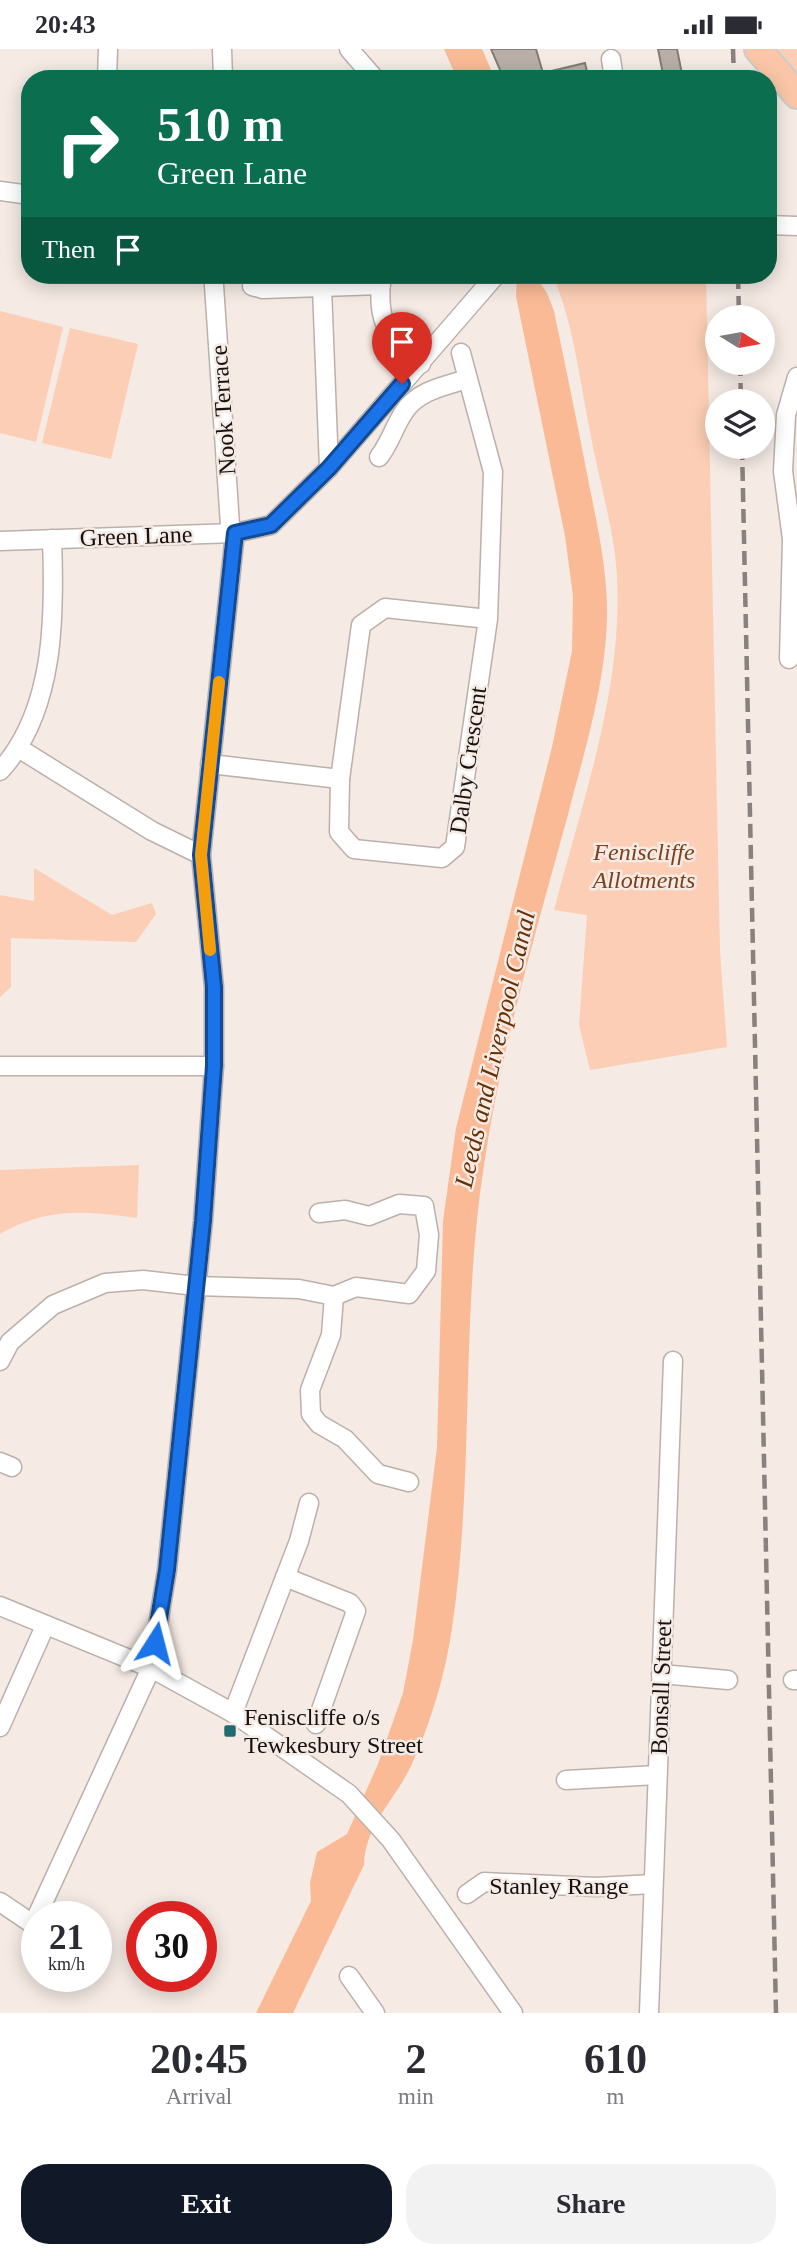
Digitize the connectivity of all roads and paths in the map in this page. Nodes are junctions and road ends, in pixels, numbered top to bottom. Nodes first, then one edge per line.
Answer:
1 (108, 49) edge
2 (222, 49) edge
3 (349, 49) edge
4 (761, 52) edge
5 (611, 58) dead end
6 (107, 70) edge
7 (223, 70) edge
8 (367, 70) edge
9 (613, 70) edge
10 (776, 70) edge
11 (777, 71) edge
12 (797, 95) edge
13 (0, 191) edge
14 (21, 194) edge
15 (777, 224) edge
16 (797, 226) edge
17 (352, 284) edge
18 (381, 284) edge
19 (488, 284) edge
20 (214, 285) dead end
21 (252, 286) dead end
22 (322, 288) junction
23 (461, 352) dead end
24 (421, 364) junction
25 (797, 377) edge
26 (467, 379) junction
27 (379, 457) dead end
28 (329, 468) junction
29 (235, 533) junction
30 (52, 539) junction
31 (0, 541) edge
32 (488, 619) junction
33 (789, 659) dead end
34 (20, 749) junction
35 (210, 764) junction
36 (0, 771) edge
37 (340, 779) junction
38 (201, 855) junction
39 (0, 1066) edge
40 (214, 1066) junction
41 (319, 1213) dead end
42 (196, 1286) junction
43 (334, 1296) junction
44 (0, 1361) edge
45 (673, 1361) dead end
46 (409, 1482) dead end
47 (309, 1503) dead end
48 (285, 1577) junction
49 (0, 1606) edge
50 (45, 1626) junction
51 (152, 1668) junction
52 (661, 1674) junction
53 (729, 1680) dead end
54 (233, 1713) junction
55 (316, 1724) dead end
56 (0, 1727) edge
57 (657, 1775) junction
58 (566, 1780) dead end
59 (653, 1884) junction
60 (467, 1894) dead end
61 (45, 1901) edge
62 (0, 1902) edge
63 (21, 1913) edge
64 (349, 1976) dead end
65 (375, 2013) edge
66 (511, 2013) edge
67 (649, 2013) edge

1 - 6 street
2 - 7 street
3 - 8 street
4 - 10 main road
5 - 9 street
11 - 12 main road
13 - 14 street
15 - 16 street
17 - 22 street
18 - 24 street
19 - 24 street, Green Lane
20 - 29 street, Nook Terrace
21 - 22 street
22 - 28 street
23 - 26 street, Dalby Crescent
24 - 28 street, Green Lane
25 - 33 street
26 - 27 street
26 - 32 street, Dalby Crescent
28 - 29 street, Green Lane
29 - 30 street, Green Lane
29 - 35 street, Nook Terrace
30 - 31 street, Green Lane
30 - 34 street
32 - 37 street, Dalby Crescent
32 - 37 street, Dalby Crescent
34 - 36 street
34 - 38 street
35 - 37 street
35 - 38 street, Nook Terrace
38 - 40 street, Nook Terrace
39 - 40 street
40 - 42 street, Nook Terrace
41 - 43 street
42 - 43 street
42 - 44 street
42 - 51 street, Nook Terrace
43 - 46 street
45 - 52 street, Bonsall Street
47 - 48 street
48 - 54 street
48 - 55 street
49 - 50 street
50 - 51 street
50 - 56 street
51 - 54 street
51 - 61 street, Nook Terrace
52 - 53 street
52 - 57 street, Bonsall Street
54 - 66 street
57 - 58 street
57 - 59 street, Bonsall Street
59 - 60 street, Stanley Range
59 - 67 street, Bonsall Street
62 - 63 street
64 - 65 street

